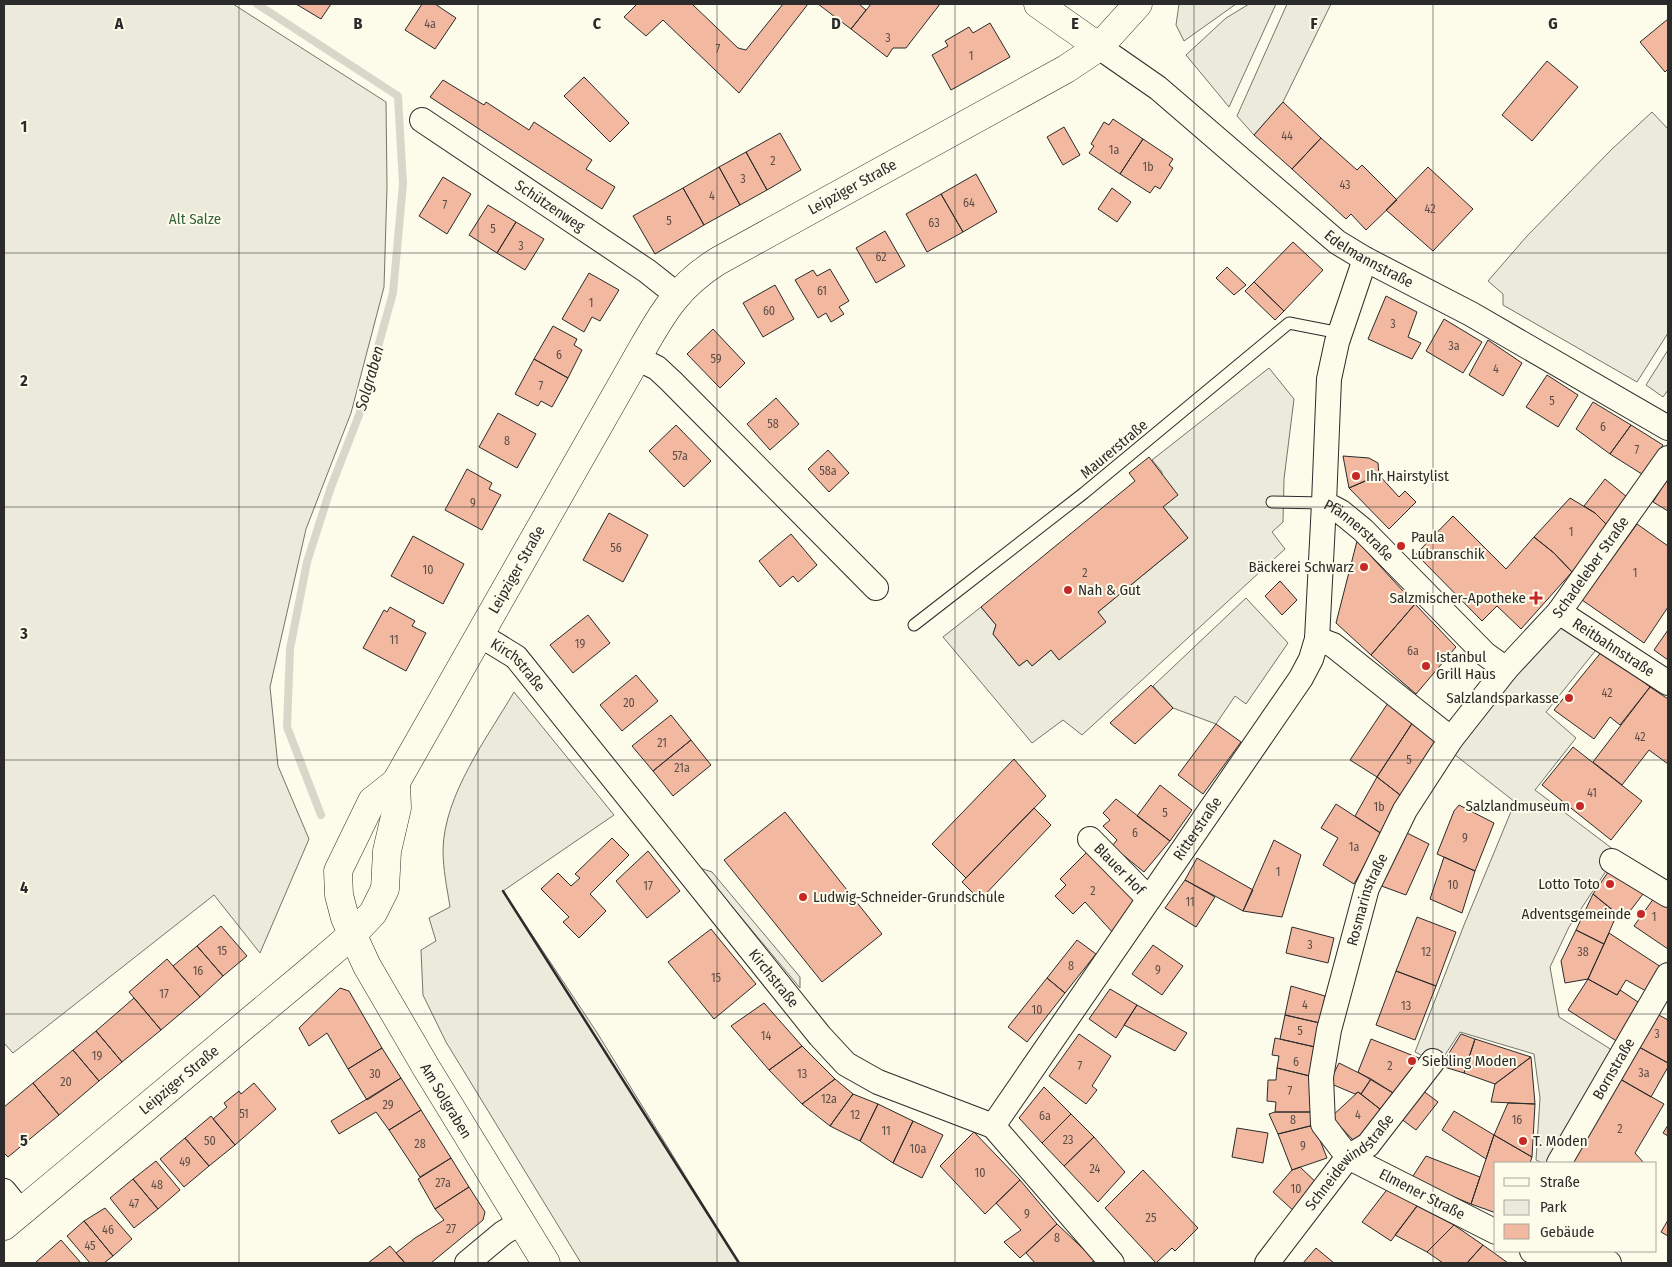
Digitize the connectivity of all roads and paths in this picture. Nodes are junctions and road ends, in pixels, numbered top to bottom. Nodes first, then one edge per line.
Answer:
1 (1038, 4) edge
2 (1138, 4) edge
3 (1099, 47) junction
4 (422, 120) dead end
5 (1365, 260) junction
6 (676, 294) junction
7 (1340, 333) junction
8 (636, 358) junction
9 (1665, 420) edge
10 (1668, 458) edge
11 (1272, 502) dead end
12 (1324, 503) junction
13 (876, 588) dead end
14 (1559, 612) junction
15 (914, 625) dead end
16 (480, 635) junction
17 (1317, 639) junction
18 (1506, 670) junction
19 (1668, 683) edge
20 (1451, 739) junction
21 (396, 782) junction
22 (1090, 839) dead end
23 (1612, 861) dead end
24 (1668, 895) edge
25 (1149, 899) junction
26 (353, 934) junction
27 (1668, 975) edge
28 (1433, 1061) dead end
29 (993, 1126) junction
30 (1348, 1157) junction
31 (1560, 1162) edge
32 (4, 1192) edge
33 (12, 1219) edge
34 (521, 1222) junction
35 (1494, 1231) edge
36 (1534, 1252) edge
37 (1579, 1255) edge
38 (468, 1263) edge
39 (546, 1263) edge
40 (1112, 1263) edge
41 (1267, 1263) edge
42 (1609, 1263) edge

1 - 3 main road
2 - 3 main road, Leipziger Straße
3 - 5 street, Edelmannstraße
3 - 6 main road, Leipziger Straße
4 - 6 street, Schützenweg
5 - 7 street, Pfännerstraße
5 - 9 street, Edelmannstraße
6 - 8 main road, Leipziger Straße
7 - 12 street, Pfännerstraße
7 - 15 lane, Maurerstraße
8 - 13 street
8 - 16 main road, Leipziger Straße
10 - 14 street, Schadeleber Straße
11 - 12 lane
12 - 17 street, Ritterstraße
12 - 18 street, Pfännerstraße
14 - 18 street, Schadeleber Straße
14 - 19 street, Reitbahnstraße
16 - 21 main road, Leipziger Straße
16 - 29 street, Kirchstraße
17 - 20 street
17 - 25 street, Ritterstraße
18 - 20 street, Rosmarinstraße
20 - 30 street, Rosmarinstraße
21 - 26 main road, Leipziger Straße
21 - 26 main road, Leipziger Straße
22 - 25 street, Blauer Hof
23 - 24 street
25 - 29 street, Ritterstraße
26 - 33 main road, Leipziger Straße
26 - 34 main road, Am Solgraben
27 - 31 street, Bornstraße
28 - 30 street, Schneidewindstraße
29 - 40 street, Kirchstraße
30 - 35 street, Elmener Straße
30 - 41 street, Schneidewindstraße
32 - 33 street
34 - 38 street
34 - 39 main road, Am Solgraben
36 - 37 street
37 - 42 street

